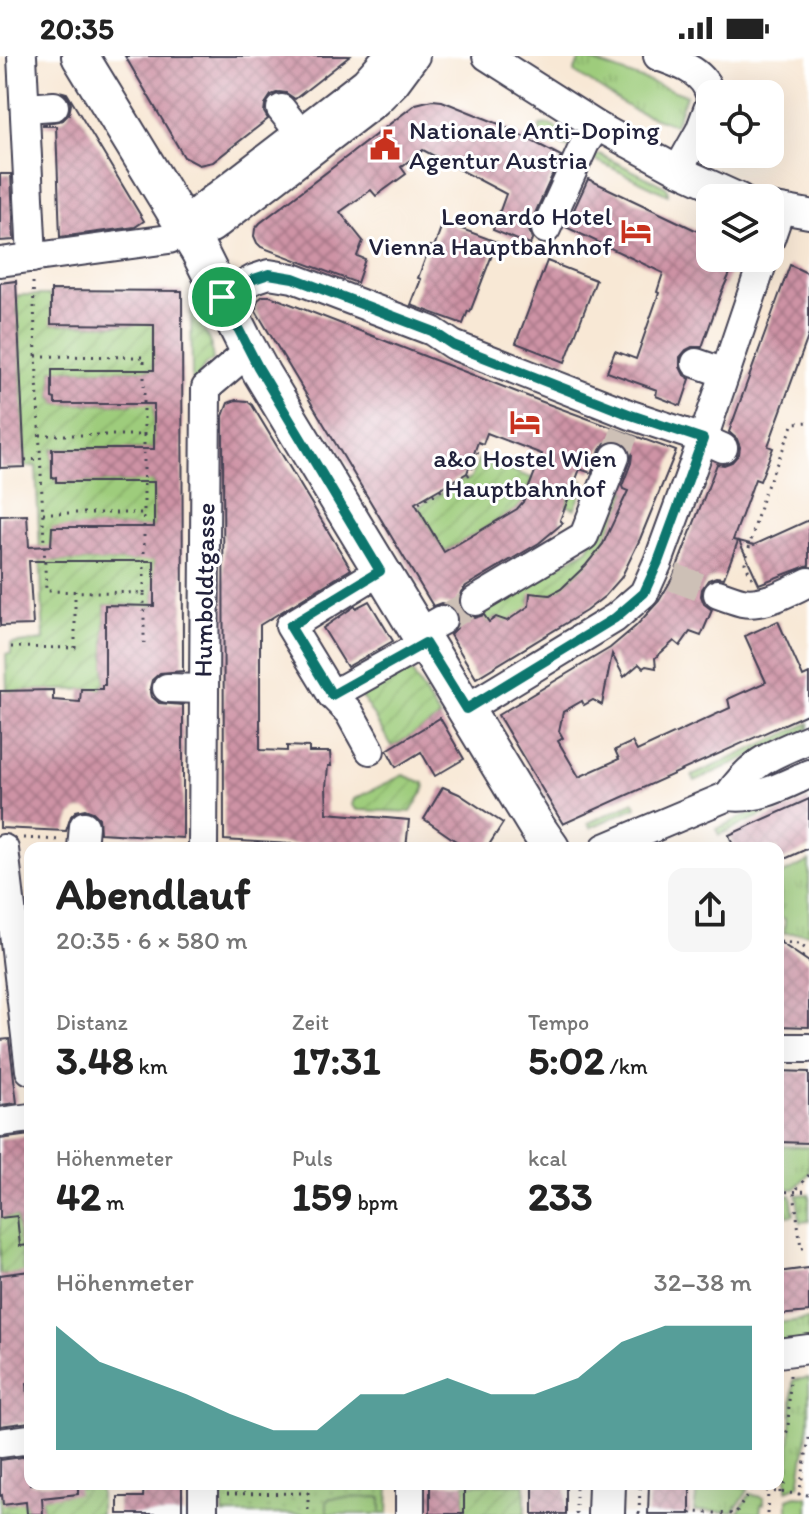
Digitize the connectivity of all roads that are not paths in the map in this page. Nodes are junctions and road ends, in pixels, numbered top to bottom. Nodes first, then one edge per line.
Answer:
1 (22, 56) edge
2 (80, 56) edge
3 (388, 56) edge
4 (415, 56) edge
5 (487, 56) edge
6 (658, 56) edge
7 (704, 80) edge
8 (54, 106) dead end
9 (25, 108) junction
10 (281, 109) dead end
11 (597, 126) junction
12 (300, 133) junction
13 (696, 138) edge
14 (678, 170) junction
15 (709, 184) edge
16 (784, 210) edge
17 (809, 214) edge
18 (546, 229) dead end
19 (187, 232) junction
20 (32, 258) junction
21 (0, 262) edge
22 (759, 272) edge
23 (222, 297) junction
24 (249, 351) junction
25 (696, 363) dead end
26 (725, 373) junction
27 (624, 435) junction
28 (713, 443) junction
29 (380, 571) junction
30 (809, 582) edge
31 (718, 594) tunnel mouth
32 (475, 601) tunnel mouth
33 (429, 632) junction
34 (167, 688) dead end
35 (203, 689) junction
36 (332, 695) junction
37 (466, 709) junction
38 (809, 739) edge
39 (370, 750) dead end
40 (809, 774) edge
41 (728, 796) junction
42 (203, 842) edge
43 (547, 842) edge
44 (619, 842) edge
45 (11, 849) edge
46 (24, 1000) edge
47 (24, 1119) edge
48 (0, 1122) edge
49 (809, 1349) edge
50 (784, 1364) edge
51 (24, 1440) edge
52 (0, 1443) edge
53 (410, 1490) edge
54 (607, 1490) edge
55 (410, 1514) edge
56 (606, 1514) edge

1 - 9 street
2 - 19 main road
3 - 12 street
4 - 19 street
5 - 11 street
6 - 7 street
8 - 9 street
9 - 20 street
10 - 12 street
11 - 14 street
11 - 18 street
12 - 19 street
13 - 14 street
14 - 15 street
16 - 17 street
19 - 20 street
19 - 23 main road
20 - 21 street
22 - 26 street
23 - 24 main road
23 - 27 street
24 - 29 main road
24 - 35 street, Humboldtgasse
25 - 26 street
26 - 28 street
27 - 28 street
27 - 32 street
28 - 37 street
29 - 33 main road
29 - 36 street
30 - 31 street
33 - 36 street
33 - 37 main road
34 - 35 street
35 - 42 street, Humboldtgasse
36 - 39 street
37 - 43 main road
38 - 41 street
40 - 41 street
41 - 44 street
45 - 46 street
47 - 48 street
49 - 50 street
51 - 52 street
53 - 55 street
54 - 56 main road

